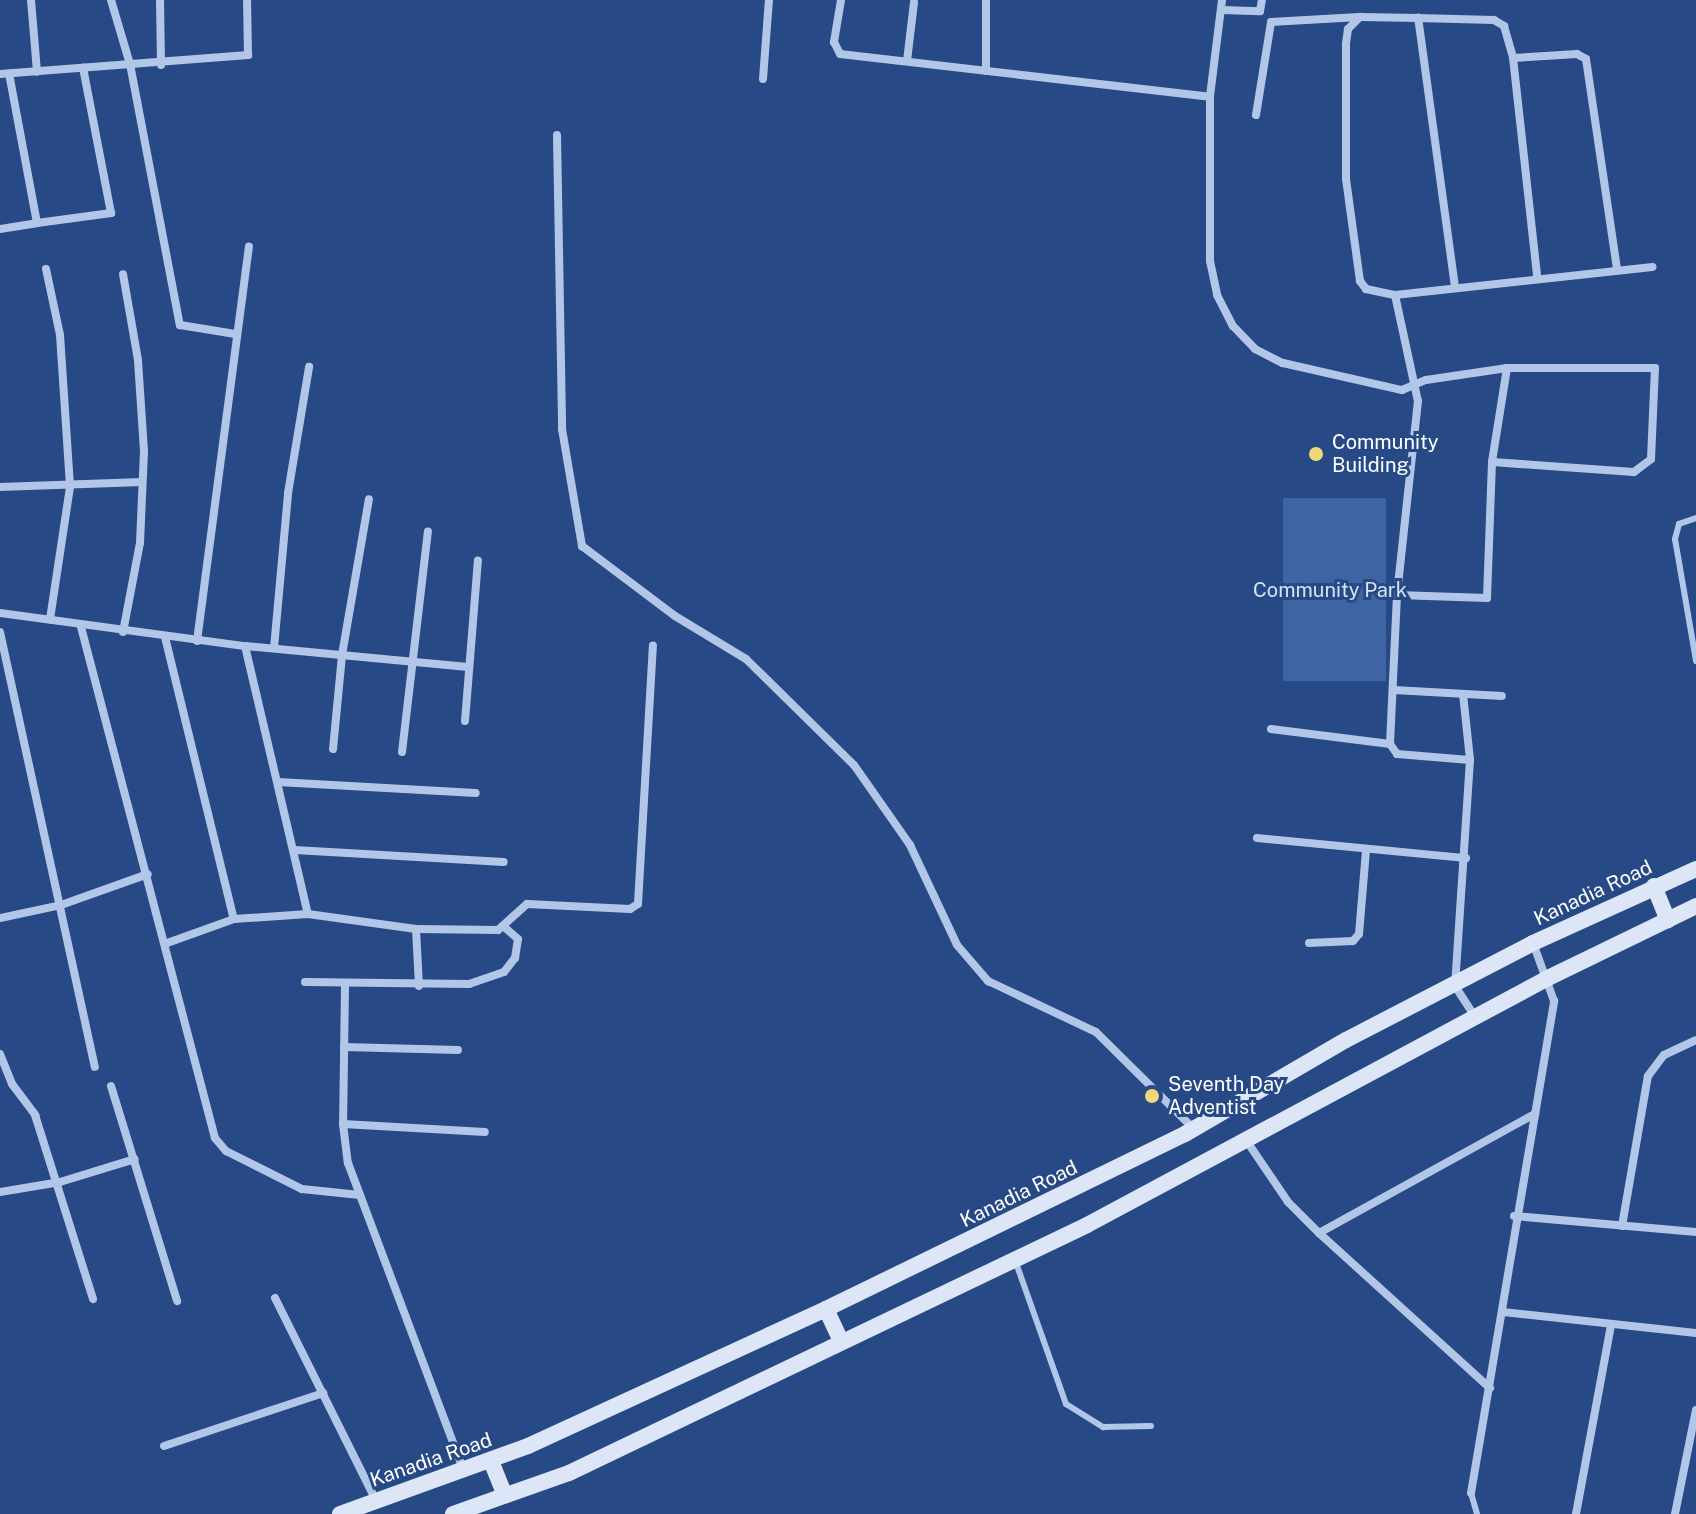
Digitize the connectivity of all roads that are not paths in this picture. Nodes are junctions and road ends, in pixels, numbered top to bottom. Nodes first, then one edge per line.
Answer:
1 (31, 0) edge
2 (111, 0) edge
3 (160, 0) edge
4 (247, 0) edge
5 (769, 0) edge
6 (841, 0) edge
7 (986, 0) edge
8 (1262, 0) edge
9 (914, 2) dead end
10 (1222, 5) edge
11 (1360, 17) junction
12 (1418, 18) junction
13 (1513, 58) junction
14 (907, 61) junction
15 (130, 64) junction
16 (161, 65) junction
17 (83, 68) junction
18 (986, 71) junction
19 (37, 72) junction
20 (4, 74) edge
21 (763, 79) dead end
22 (1210, 97) junction
23 (1256, 115) dead end
24 (557, 135) dead end
25 (37, 223) junction
26 (0, 229) edge
27 (249, 246) dead end
28 (1652, 267) dead end
29 (46, 269) dead end
30 (1617, 270) junction
31 (123, 274) dead end
32 (1537, 275) junction
33 (1455, 287) junction
34 (1395, 295) junction
35 (235, 334) junction
36 (309, 367) dead end
37 (1507, 368) junction
38 (1413, 389) junction
39 (1492, 462) junction
40 (142, 482) junction
41 (0, 487) edge
42 (70, 487) junction
43 (369, 499) dead end
44 (1696, 518) edge
45 (428, 532) dead end
46 (478, 561) dead end
47 (1397, 595) junction
48 (0, 613) edge
49 (50, 619) junction
50 (81, 627) junction
51 (0, 632) edge
52 (123, 632) junction
53 (165, 637) junction
54 (197, 641) junction
55 (653, 645) dead end
56 (245, 646) junction
57 (274, 648) junction
58 (342, 655) junction
59 (1696, 661) edge
60 (408, 662) junction
61 (468, 667) junction
62 (1394, 690) junction
63 (1463, 694) junction
64 (1502, 696) dead end
65 (465, 721) dead end
66 (1271, 729) dead end
67 (1390, 744) junction
68 (333, 749) dead end
69 (402, 752) dead end
70 (1470, 760) junction
71 (278, 782) junction
72 (476, 793) dead end
73 (1257, 838) dead end
74 (295, 850) junction
75 (1366, 850) junction
76 (1466, 858) junction
77 (504, 862) dead end
78 (1696, 869) edge
79 (148, 874) junction
80 (1654, 886) junction
81 (61, 905) junction
82 (1696, 906) edge
83 (308, 914) junction
84 (0, 918) edge
85 (234, 919) junction
86 (1668, 920) junction
87 (504, 927) junction
88 (416, 929) junction
89 (167, 943) junction
90 (1309, 943) dead end
91 (1533, 943) junction
92 (1548, 978) junction
93 (305, 982) dead end
94 (345, 986) junction
95 (419, 986) junction
96 (1455, 986) junction
97 (1475, 1017) junction
98 (1696, 1040) edge
99 (344, 1047) junction
100 (458, 1050) dead end
101 (0, 1054) edge
102 (95, 1067) dead end
103 (111, 1086) dead end
104 (1535, 1114) junction
105 (343, 1124) junction
106 (1194, 1129) junction
107 (485, 1132) dead end
108 (1245, 1139) junction
109 (135, 1159) junction
110 (60, 1182) junction
111 (0, 1192) edge
112 (360, 1195) junction
113 (1514, 1216) junction
114 (1622, 1226) junction
115 (1696, 1232) edge
116 (1319, 1233) junction
117 (1015, 1260) junction
118 (275, 1298) dead end
119 (93, 1299) dead end
120 (177, 1301) dead end
121 (826, 1309) junction
122 (1503, 1312) junction
123 (1611, 1325) junction
124 (1696, 1333) edge
125 (841, 1341) junction
126 (1490, 1388) junction
127 (323, 1393) junction
128 (1696, 1410) edge
129 (1151, 1426) dead end
130 (164, 1446) dead end
131 (491, 1461) junction
132 (464, 1470) junction
133 (1471, 1493) joint
134 (505, 1495) junction
135 (376, 1501) junction
136 (340, 1514) edge
137 (453, 1514) edge
138 (1477, 1514) edge
139 (1576, 1514) edge
140 (1675, 1514) edge

1 - 19 street
2 - 15 street
3 - 16 street
4 - 16 street
5 - 21 street
6 - 14 street
7 - 18 street
8 - 10 street
9 - 14 street
10 - 22 street
11 - 12 street
11 - 23 street
11 - 34 street
12 - 13 street
12 - 33 street
13 - 30 street
13 - 32 street
14 - 18 street
15 - 16 street
15 - 17 street
15 - 35 street
17 - 19 street
17 - 25 street
18 - 22 street
19 - 20 street
20 - 25 street
22 - 38 street
24 - 106 street
25 - 26 street
27 - 35 street
28 - 30 street
29 - 42 street
30 - 32 street
31 - 40 street
32 - 33 street
33 - 34 street
34 - 38 street
35 - 54 street
36 - 57 street
37 - 38 street
37 - 39 street
37 - 39 street
38 - 47 street
39 - 47 street
40 - 42 street
40 - 52 street
41 - 42 street
42 - 49 street
43 - 58 street
44 - 59 lane
45 - 60 street
46 - 61 street
47 - 62 street
48 - 49 street
49 - 50 street
50 - 52 street
50 - 79 street
51 - 81 street
52 - 53 street
53 - 54 street
53 - 85 street
54 - 56 street
55 - 87 street
56 - 57 street
56 - 71 street
57 - 58 street
58 - 60 street
58 - 68 street
60 - 61 street
60 - 69 street
61 - 65 street
62 - 63 street
62 - 67 street
63 - 64 street
63 - 70 street
66 - 67 street
67 - 70 street
70 - 76 street
71 - 72 street
71 - 74 street
73 - 75 street
74 - 77 street
74 - 83 street
75 - 76 street
75 - 90 street
76 - 96 street
78 - 80 main road, Kanadia Road
79 - 81 street
79 - 89 street
80 - 86 main road
80 - 91 main road, Kanadia Road
81 - 84 street
81 - 102 street
82 - 86 main road
83 - 85 street
83 - 88 street
85 - 89 street
86 - 92 main road
87 - 88 street
87 - 95 street
88 - 95 street
89 - 112 street
91 - 92 street
91 - 96 main road, Kanadia Road
92 - 97 main road
92 - 104 street
93 - 94 street
94 - 95 street
94 - 99 street
96 - 97 street
96 - 106 main road, Kanadia Road
97 - 108 main road
98 - 114 street
99 - 100 street
99 - 105 street
101 - 110 street
103 - 109 street
104 - 113 street
104 - 116 street
105 - 107 street
105 - 112 street
106 - 121 main road, Kanadia Road
108 - 116 street
108 - 117 main road
109 - 110 street
109 - 120 street
110 - 111 street
110 - 119 street
112 - 132 street
113 - 114 street
113 - 122 street
114 - 115 street
116 - 126 street
117 - 125 main road
117 - 129 lane
118 - 127 street
121 - 125 main road
121 - 131 main road, Kanadia Road
122 - 123 street
122 - 126 street
123 - 124 street
123 - 139 street
125 - 134 main road
126 - 133 street
127 - 130 street
127 - 135 street
128 - 140 street
131 - 132 main road, Kanadia Road
131 - 134 main road
132 - 135 main road, Kanadia Road
133 - 138 lane
134 - 137 main road
135 - 136 main road, Kanadia Road

